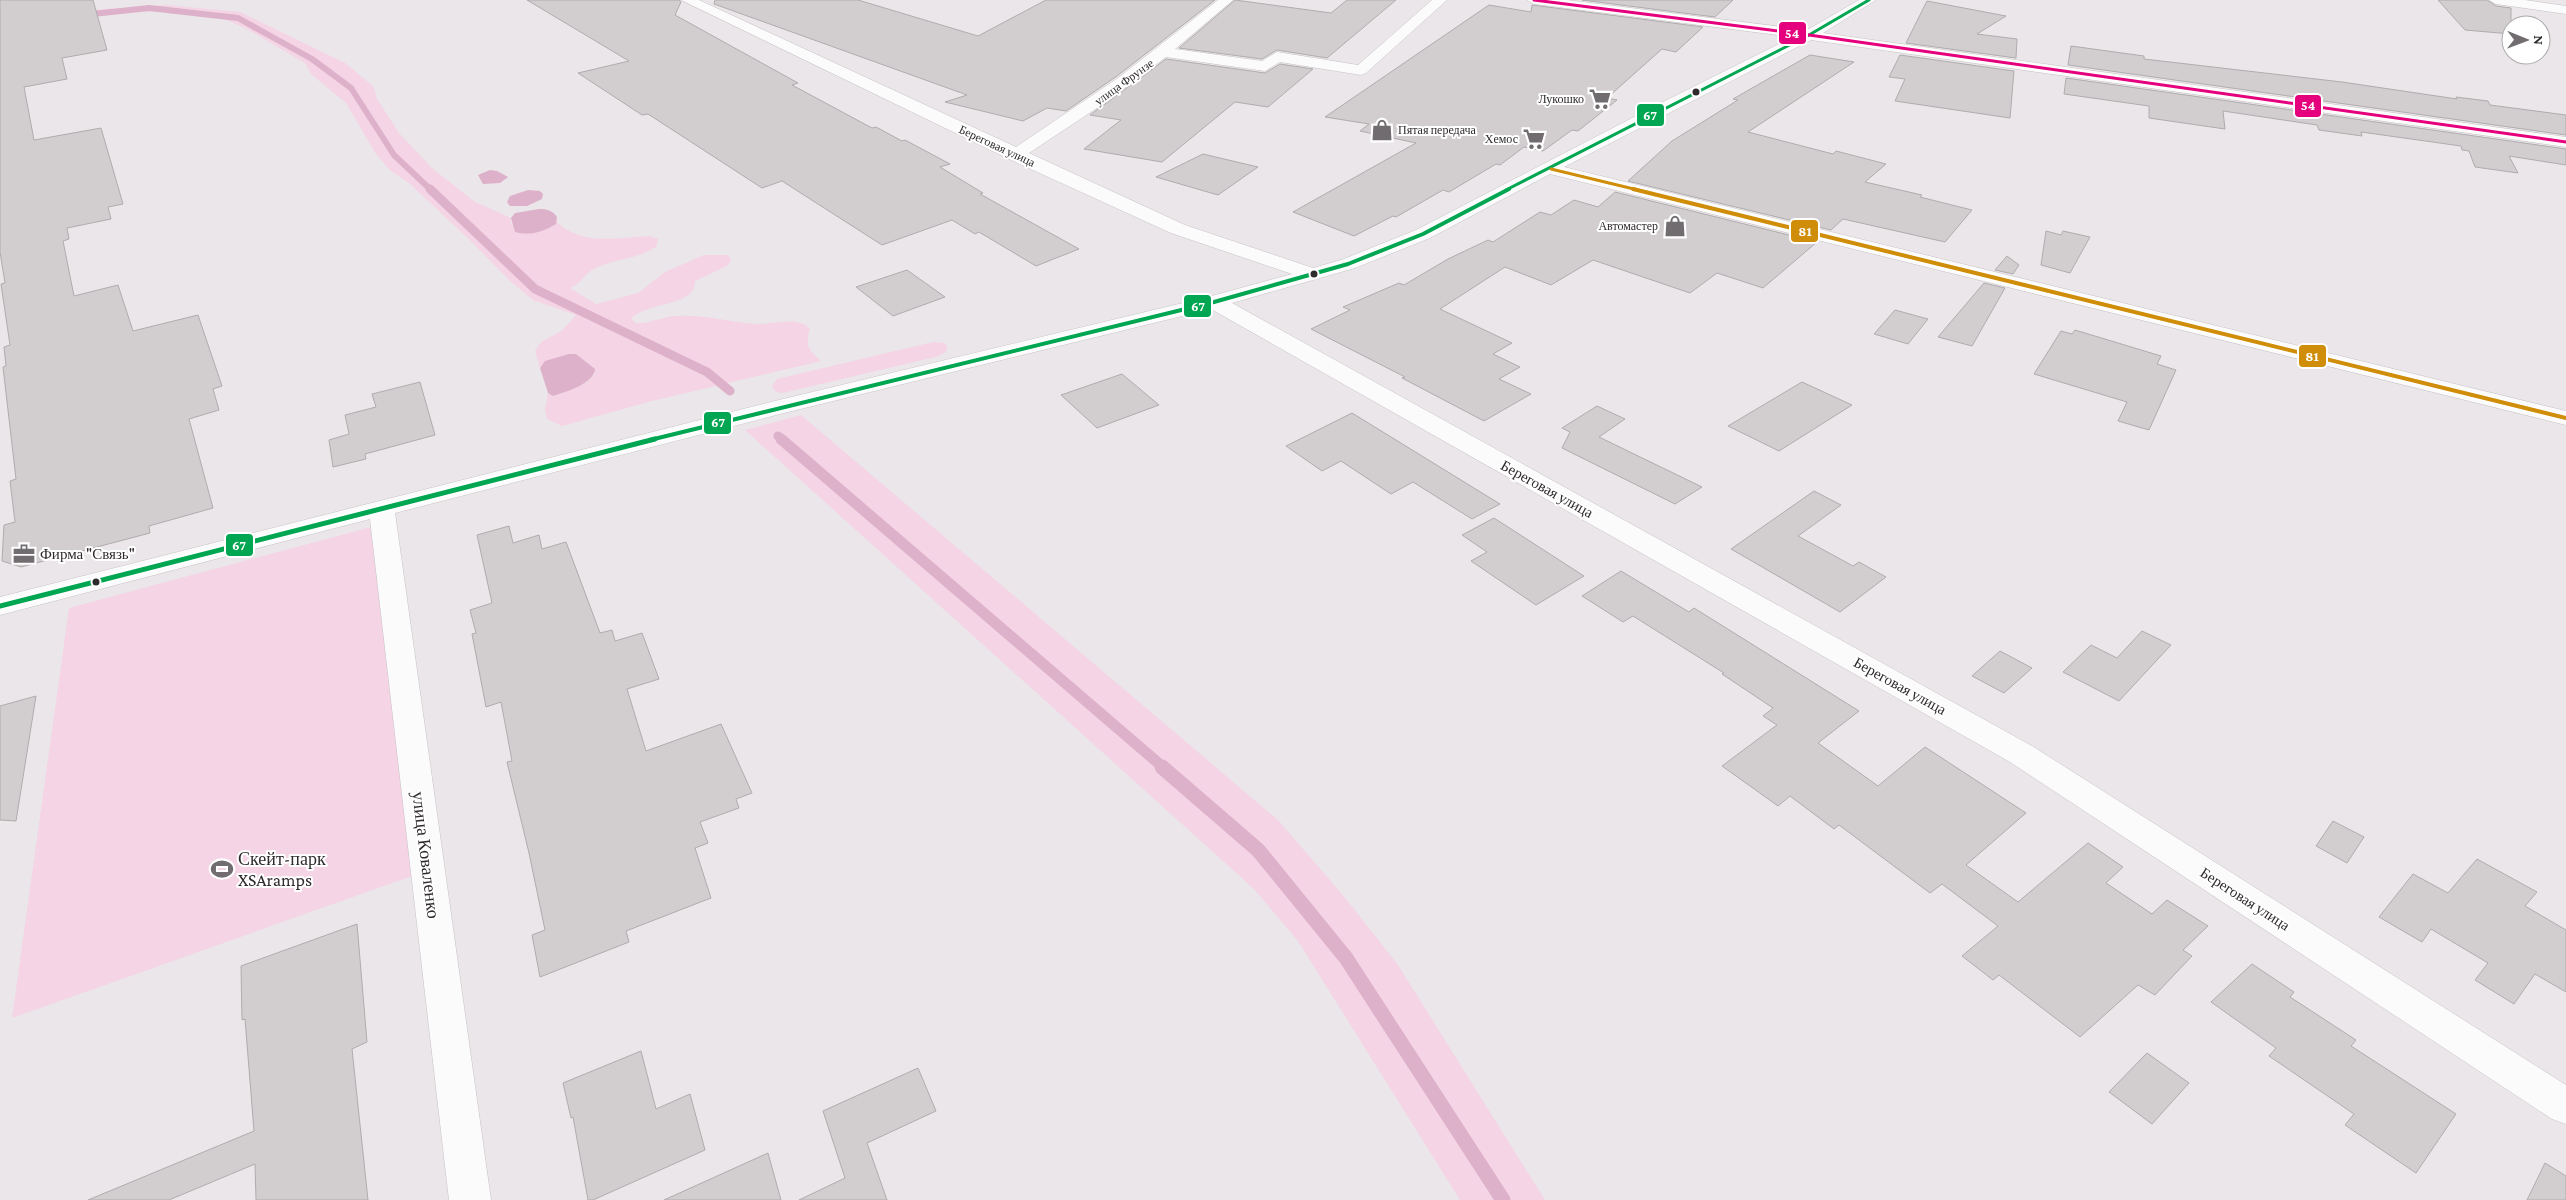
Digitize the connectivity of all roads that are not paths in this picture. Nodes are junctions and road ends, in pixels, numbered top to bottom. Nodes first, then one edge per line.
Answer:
1 (688, 0) edge
2 (1226, 0) edge
3 (1440, 0) edge
4 (1534, 0) edge
5 (1869, 0) edge
6 (2496, 0) edge
7 (2566, 10) edge
8 (1809, 36) junction
9 (1165, 52) junction
10 (2566, 142) edge
11 (1015, 155) junction
12 (1551, 169) junction
13 (1313, 274) junction
14 (1214, 302) junction
15 (2566, 418) edge
16 (382, 510) junction
17 (0, 606) edge
18 (2566, 1106) edge
19 (470, 1200) edge

1 - 11 street, Береговая улица
2 - 9 street, улица Фрунзе
3 - 9 street
4 - 8 street
5 - 8 street
6 - 7 street
8 - 10 street
8 - 12 street
9 - 11 street, улица Фрунзе
11 - 13 street, Береговая улица
12 - 13 street
12 - 15 street
13 - 14 street
14 - 16 street
14 - 18 street, Береговая улица
16 - 17 street
16 - 19 street, улица Коваленко

